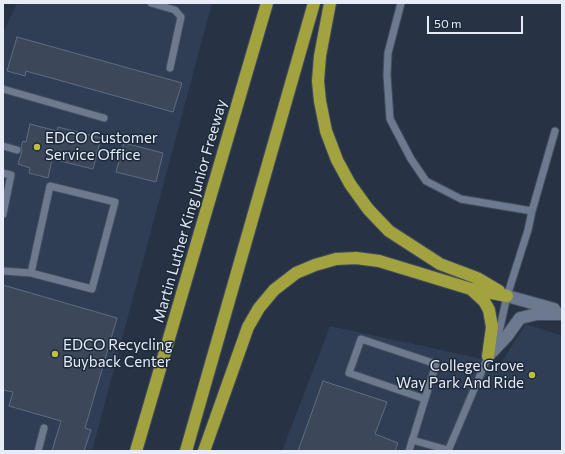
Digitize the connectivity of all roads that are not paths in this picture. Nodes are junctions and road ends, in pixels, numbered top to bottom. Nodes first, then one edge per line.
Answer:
1 (151, 3) edge
2 (267, 3) edge
3 (314, 3) edge
4 (330, 3) edge
5 (401, 3) edge
6 (176, 6) edge
7 (170, 68) dead end
8 (3, 89) edge
9 (104, 118) dead end
10 (555, 131) dead end
11 (3, 146) edge
12 (17, 150) dead end
13 (3, 174) edge
14 (532, 211) junction
15 (3, 214) edge
16 (3, 271) edge
17 (31, 273) junction
18 (471, 290) junction
19 (507, 296) junction
20 (562, 313) edge
21 (488, 356) junction
22 (425, 399) junction
23 (44, 428) dead end
24 (412, 440) junction
25 (448, 450) edge
26 (38, 451) edge
27 (136, 451) edge
28 (186, 451) edge
29 (204, 451) edge
30 (409, 451) edge

1 - 6 lane
2 - 27 highway, Martin Luther King Junior Freeway
3 - 28 highway
4 - 19 highway
5 - 14 lane
6 - 7 lane
8 - 9 lane
10 - 14 lane
11 - 12 lane
13 - 15 lane
14 - 19 lane
16 - 17 lane
17 - 17 lane
18 - 19 highway
18 - 21 highway
18 - 29 highway
19 - 20 main road
19 - 21 lane
20 - 21 main road
21 - 25 lane
22 - 22 lane
22 - 24 lane
23 - 26 lane
24 - 25 lane
24 - 30 lane

